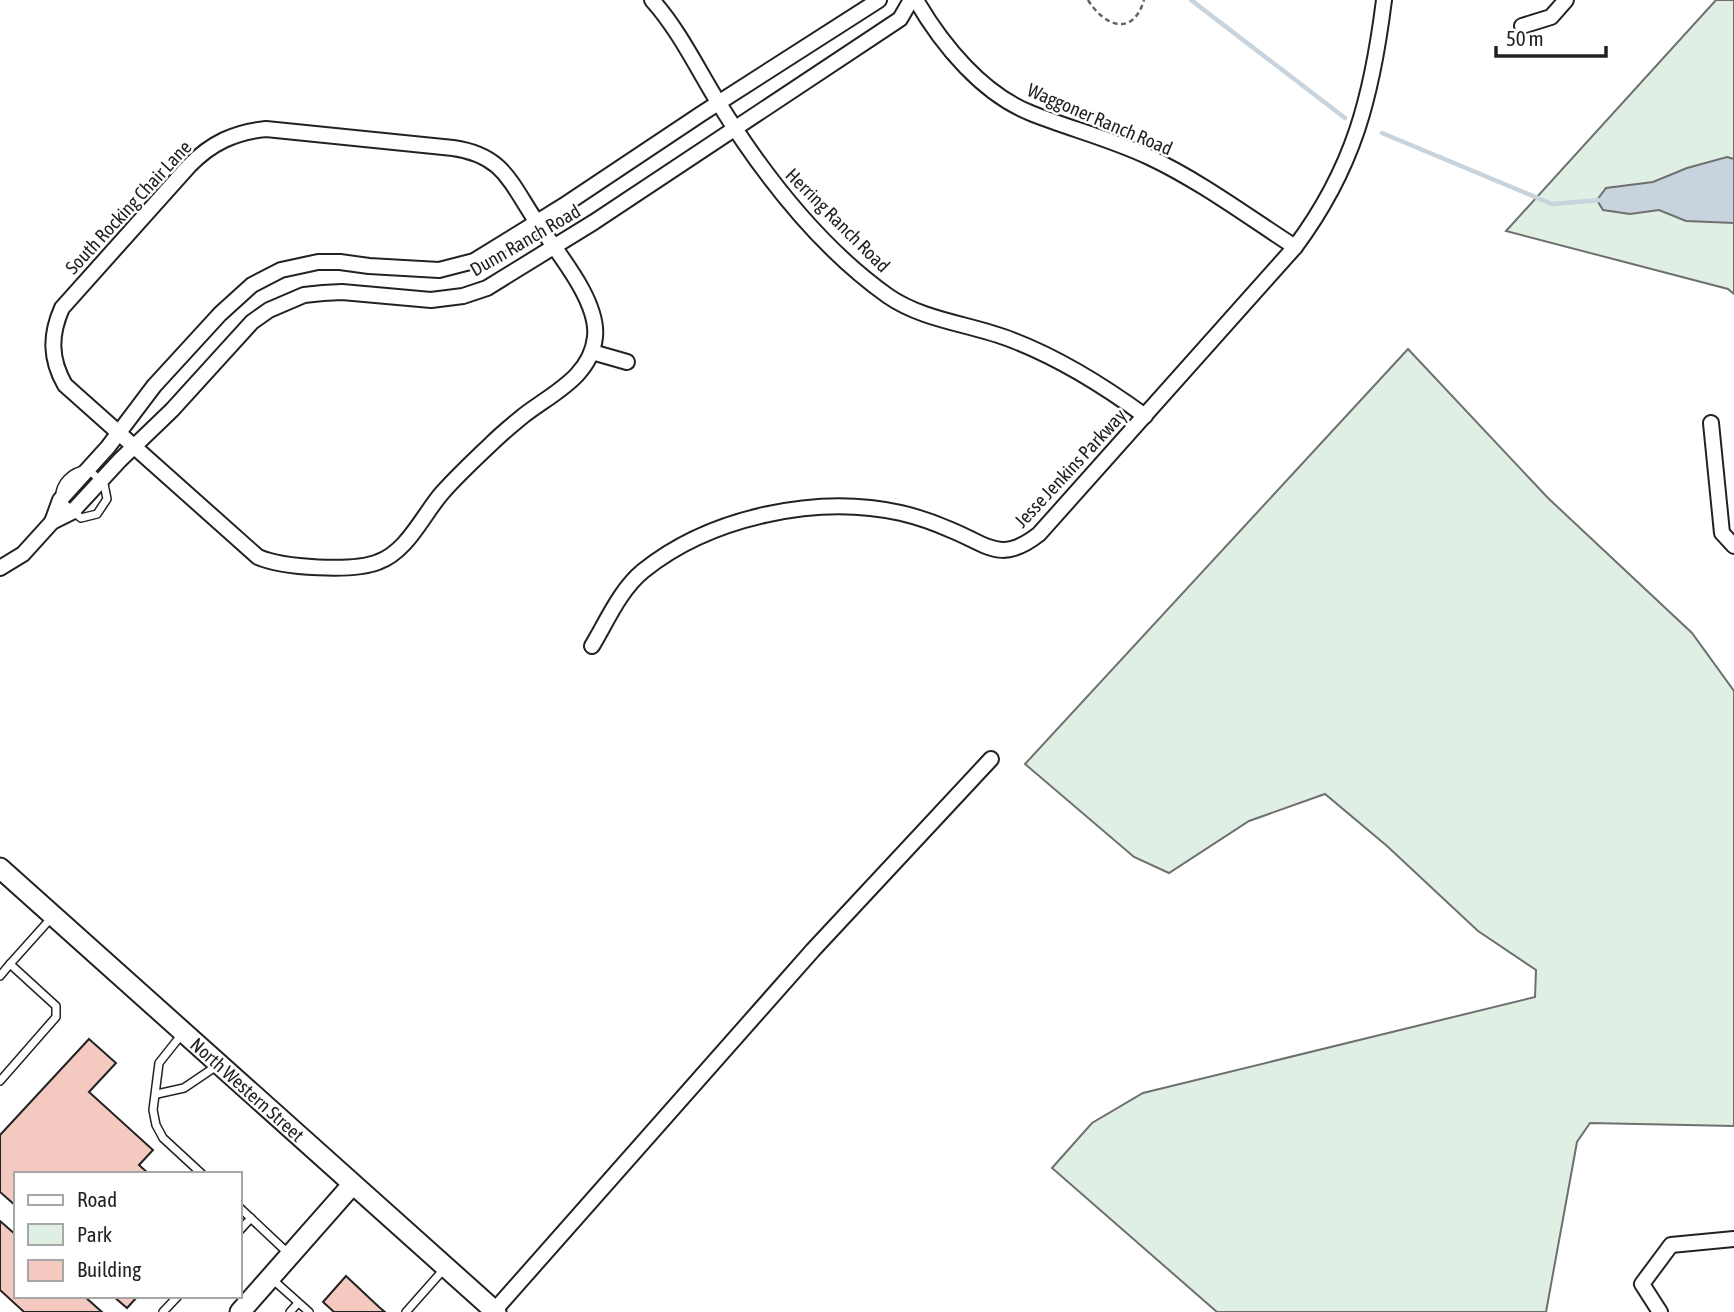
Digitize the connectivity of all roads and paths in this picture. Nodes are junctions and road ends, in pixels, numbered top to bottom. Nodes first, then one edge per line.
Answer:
1 (652, 0) edge
2 (879, 0) edge
3 (914, 0) edge
4 (1088, 0) edge
5 (1144, 0) edge
6 (1384, 0) edge
7 (1566, 0) edge
8 (1522, 26) dead end
9 (718, 103) junction
10 (735, 128) junction
11 (545, 235) junction
12 (1295, 247) junction
13 (592, 352) junction
14 (627, 362) dead end
15 (1146, 416) junction
16 (1711, 423) dead end
17 (119, 432) junction
18 (134, 447) junction
19 (88, 469) junction
20 (102, 480) junction
21 (60, 500) junction
22 (72, 512) junction
23 (52, 522) junction
24 (1734, 546) edge
25 (0, 568) edge
26 (592, 646) dead end
27 (991, 759) dead end
28 (0, 868) edge
29 (53, 916) junction
30 (10, 964) junction
31 (0, 976) edge
32 (183, 1032) junction
33 (219, 1064) junction
34 (0, 1081) edge
35 (157, 1094) junction
36 (200, 1172) edge
37 (352, 1185) junction
38 (242, 1210) edge
39 (251, 1219) junction
40 (242, 1228) edge
41 (1734, 1239) edge
42 (290, 1255) junction
43 (446, 1267) junction
44 (270, 1278) junction
45 (176, 1298) edge
46 (298, 1303) junction
47 (495, 1311) edge
48 (163, 1312) edge
49 (240, 1312) edge
50 (290, 1312) edge
51 (309, 1312) edge
52 (406, 1312) edge
53 (1660, 1312) edge

1 - 9 street, Herring Ranch Road
2 - 9 street, Dunn Ranch Road
3 - 10 street, Dunn Ranch Road
3 - 12 street, Waggoner Ranch Road
4 - 5 path
6 - 12 street, Jesse Jenkins Parkway
7 - 8 street
9 - 10 street, Herring Ranch Road
9 - 11 street, Dunn Ranch Road
10 - 11 street, Dunn Ranch Road
10 - 15 street, Herring Ranch Road
11 - 13 street, South Rocking Chair Lane
11 - 17 street, Dunn Ranch Road
11 - 17 street, South Rocking Chair Lane
11 - 18 street, Dunn Ranch Road
12 - 15 street, Jesse Jenkins Parkway
13 - 14 street
13 - 18 street, South Rocking Chair Lane
15 - 26 street, Jesse Jenkins Parkway
16 - 24 street
17 - 18 street, South Rocking Chair Lane
17 - 19 street, Dunn Ranch Road
18 - 20 street, Dunn Ranch Road
19 - 20 lane
19 - 21 street, Dunn Ranch Road
20 - 22 street, Dunn Ranch Road
21 - 22 lane
21 - 23 street, Dunn Ranch Road
22 - 23 street, Dunn Ranch Road
23 - 25 street, Dunn Ranch Road
27 - 47 street
28 - 29 main road, North Western Street
29 - 30 lane
29 - 32 main road, North Western Street
30 - 31 lane
30 - 34 lane
32 - 33 main road, North Western Street
32 - 35 lane
33 - 35 lane
33 - 37 main road, North Western Street
35 - 36 lane
37 - 42 main road
37 - 43 main road, North Western Street
38 - 39 lane
39 - 40 lane
39 - 42 lane
41 - 53 street
42 - 44 main road
43 - 47 main road, North Western Street
43 - 52 lane
44 - 46 lane
44 - 49 main road
45 - 48 lane
46 - 50 lane
46 - 51 lane

